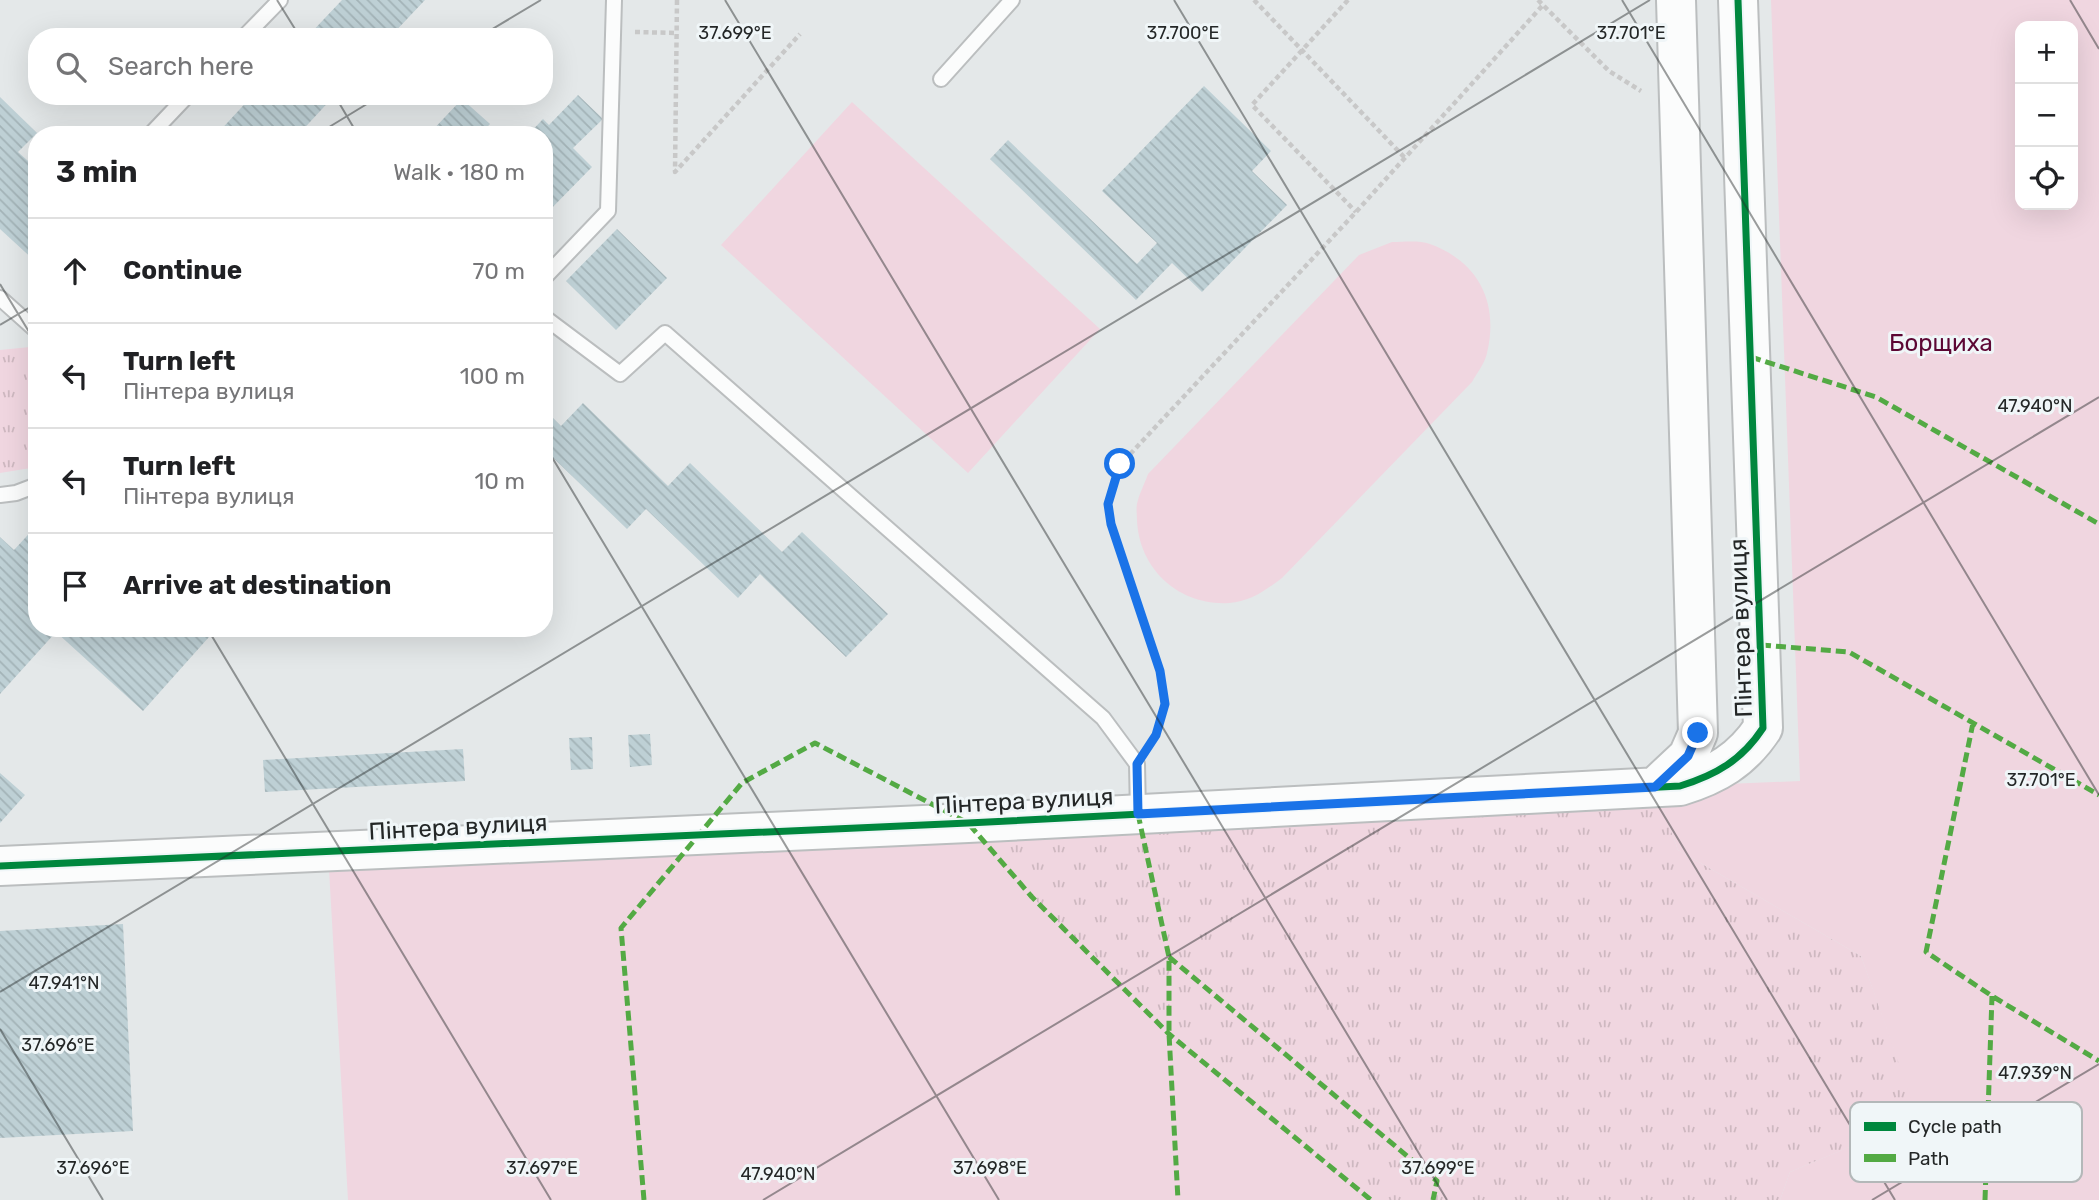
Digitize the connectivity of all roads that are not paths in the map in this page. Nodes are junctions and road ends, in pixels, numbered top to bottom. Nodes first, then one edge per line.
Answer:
1 (280, 0) edge
2 (614, 0) edge
3 (1012, 0) edge
4 (1676, 0) edge
5 (1738, 0) edge
6 (253, 28) edge
7 (941, 79) dead end
8 (178, 105) edge
9 (159, 126) edge
10 (553, 269) edge
11 (0, 299) edge
12 (28, 323) edge
13 (553, 324) edge
14 (28, 488) edge
15 (0, 495) edge
16 (1655, 787) junction
17 (1138, 814) junction
18 (0, 866) edge

1 - 6 lane
2 - 10 lane
3 - 7 lane
4 - 16 street, Пінтера вулиця
5 - 16 street, Пінтера вулиця
8 - 9 lane
11 - 12 lane
13 - 17 lane
14 - 15 lane
16 - 17 street, Пінтера вулиця
17 - 18 street, Пінтера вулиця

